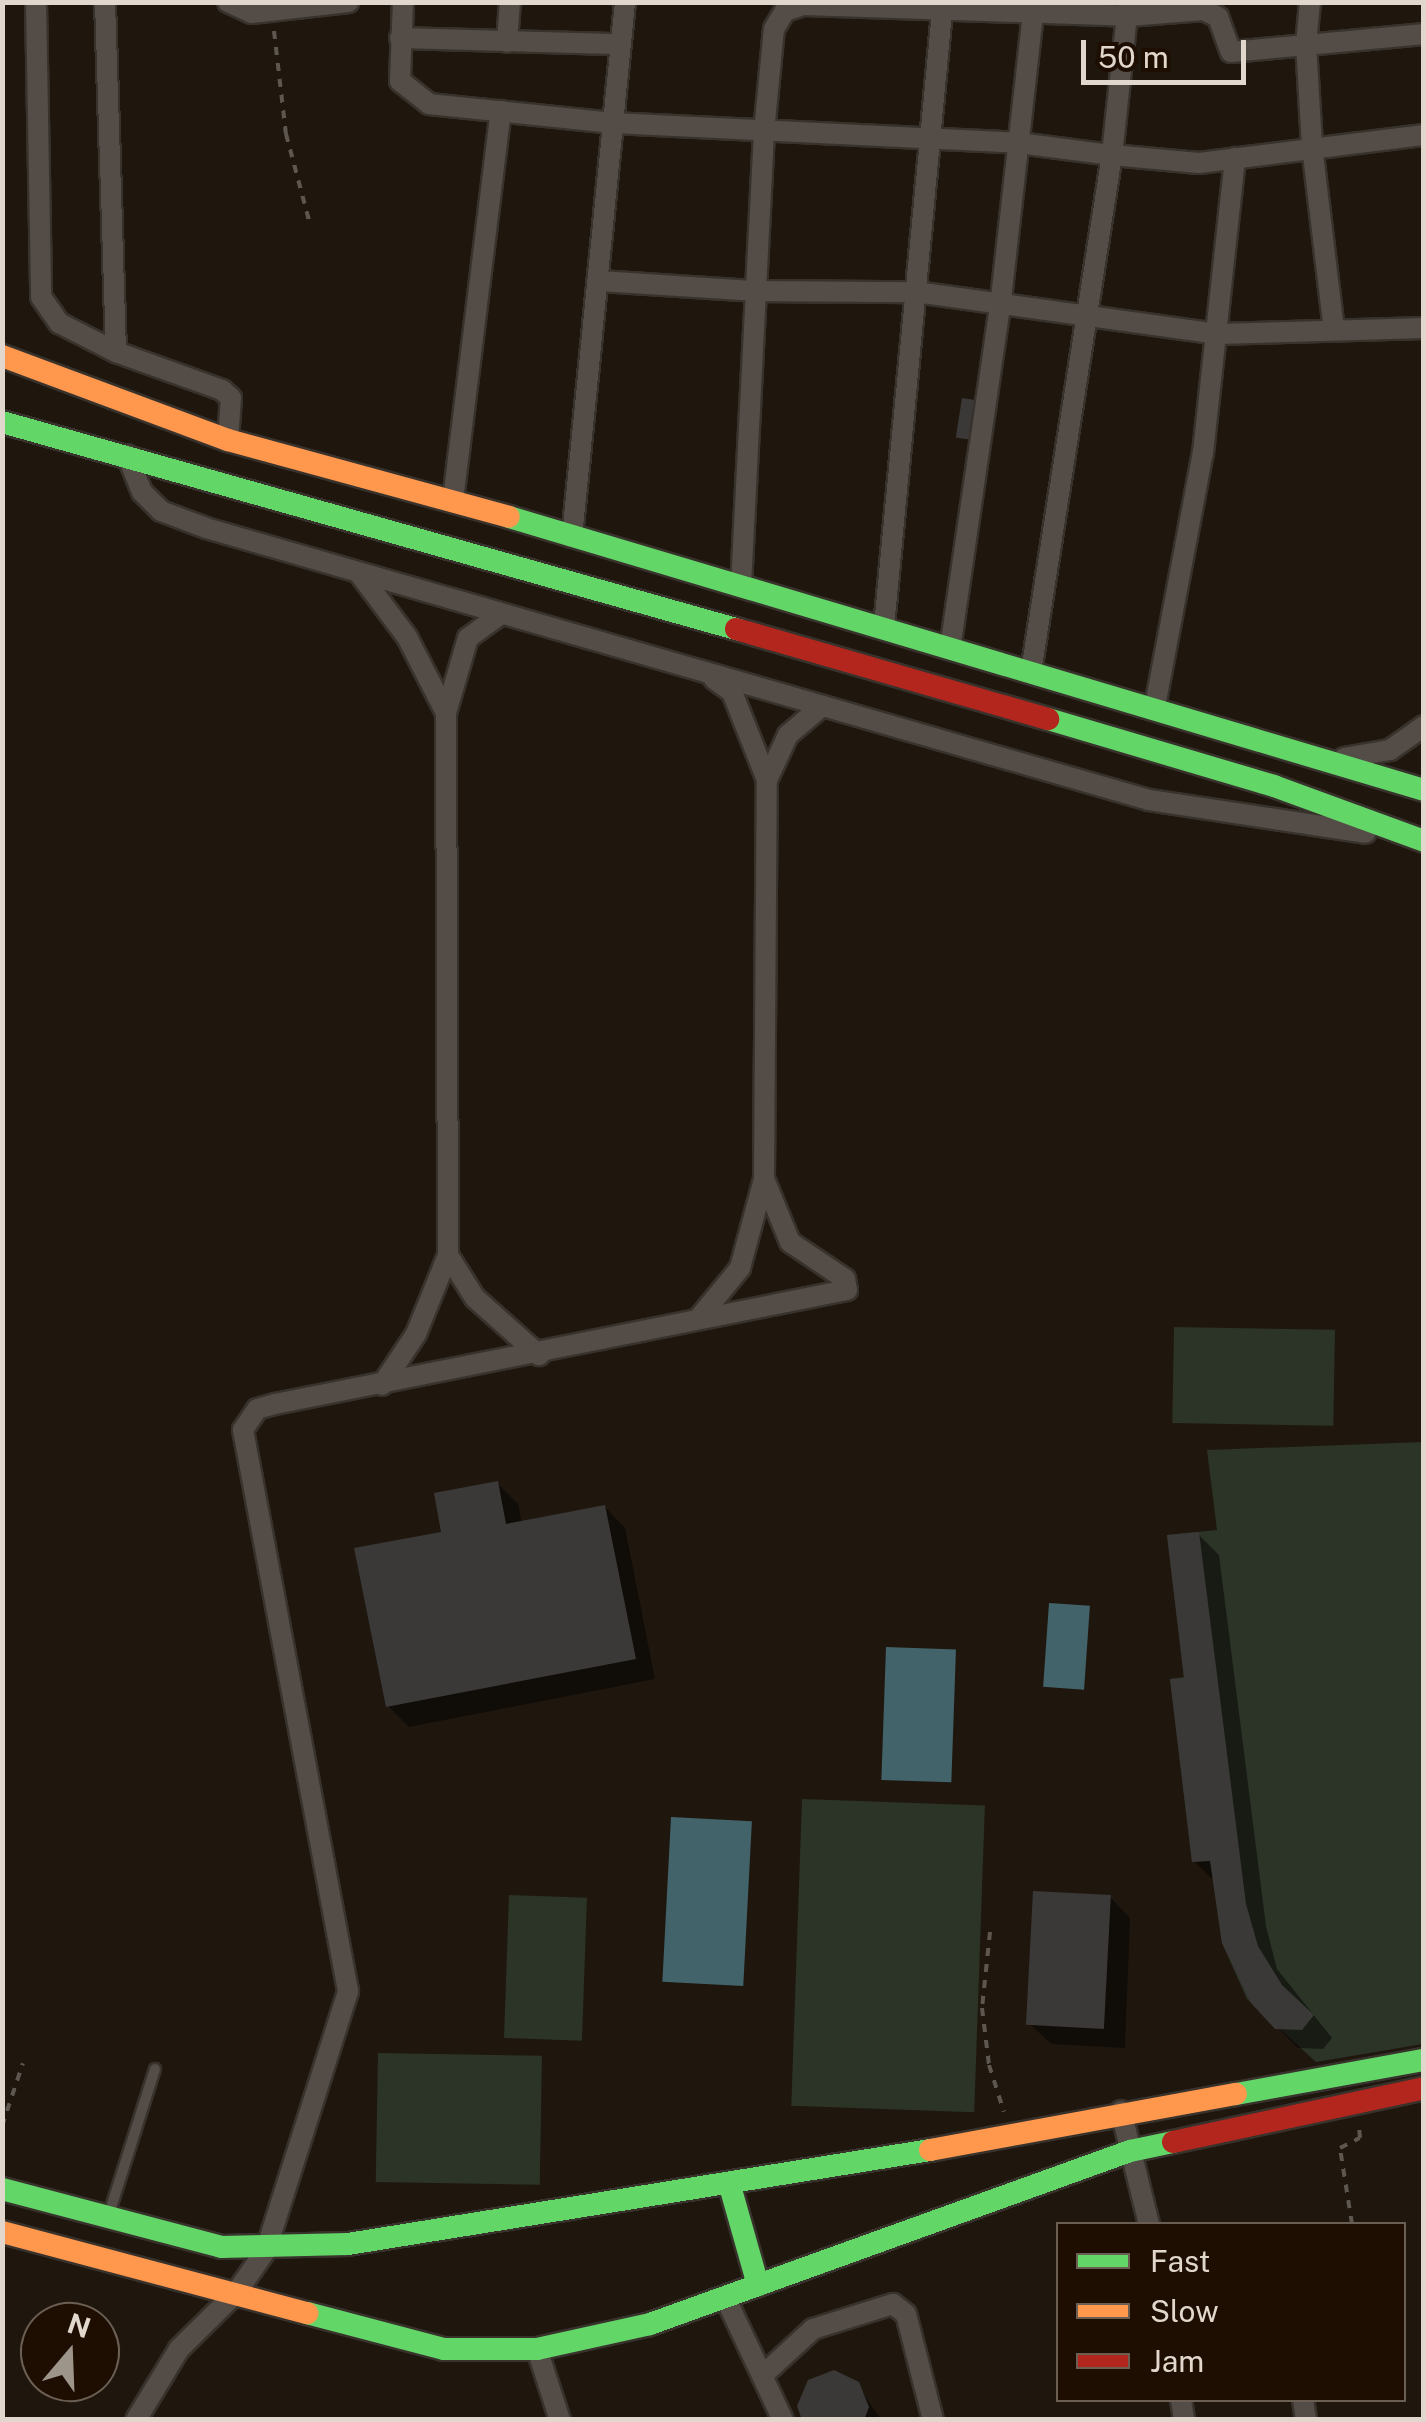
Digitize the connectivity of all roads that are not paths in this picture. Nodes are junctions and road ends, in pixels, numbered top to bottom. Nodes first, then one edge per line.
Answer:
1 (36, 2) edge
2 (106, 2) edge
3 (228, 2) edge
4 (348, 2) edge
5 (403, 2) edge
6 (510, 2) edge
7 (625, 2) edge
8 (1310, 2) edge
9 (943, 6) edge
10 (1033, 8) edge
11 (1128, 9) edge
12 (1424, 34) edge
13 (400, 38) junction
14 (507, 42) junction
15 (621, 44) junction
16 (1306, 44) junction
17 (501, 112) junction
18 (612, 123) junction
19 (764, 132) junction
20 (1424, 135) edge
21 (933, 138) junction
22 (1019, 144) junction
23 (1312, 146) junction
24 (1112, 155) junction
25 (1235, 158) junction
26 (600, 281) junction
27 (753, 291) junction
28 (916, 292) junction
29 (1001, 300) junction
30 (1087, 313) junction
31 (1424, 328) edge
32 (1334, 330) junction
33 (1219, 334) junction
34 (116, 352) junction
35 (2, 356) edge
36 (49, 370) junction
37 (38, 412) junction
38 (2, 422) edge
39 (228, 440) junction
40 (126, 451) junction
41 (453, 500) junction
42 (507, 517) junction
43 (572, 537) junction
44 (498, 558) junction
45 (359, 573) junction
46 (741, 586) junction
47 (498, 616) junction
48 (884, 627) junction
49 (950, 649) junction
50 (700, 670) junction
51 (1031, 672) junction
52 (822, 706) junction
53 (1155, 706) junction
54 (446, 713) junction
55 (1424, 726) edge
56 (1289, 746) junction
57 (1331, 760) junction
58 (767, 780) junction
59 (1274, 786) junction
60 (1424, 790) edge
61 (1413, 839) edge
62 (764, 1179) junction
63 (448, 1254) junction
64 (700, 1318) junction
65 (538, 1354) junction
66 (382, 1385) junction
67 (1424, 2060) edge
68 (156, 2069) dead end
69 (1424, 2088) edge
70 (1121, 2111) junction
71 (1130, 2150) junction
72 (730, 2186) junction
73 (2, 2190) edge
74 (107, 2220) junction
75 (1148, 2222) edge
76 (2, 2232) edge
77 (266, 2250) junction
78 (758, 2286) junction
79 (236, 2294) junction
80 (725, 2297) junction
81 (537, 2349) junction
82 (763, 2375) junction
83 (136, 2420) edge
84 (560, 2420) edge
85 (783, 2420) edge
86 (933, 2420) edge

1 - 34 street
2 - 34 street
3 - 4 street
5 - 13 street
6 - 14 street
7 - 15 street
8 - 16 street
9 - 10 street
9 - 19 street
9 - 21 street
10 - 11 street
10 - 22 street
11 - 16 street
11 - 24 street
12 - 16 street
13 - 14 street
13 - 17 street
14 - 15 street
15 - 18 street
16 - 23 street
17 - 18 street
17 - 41 street
18 - 19 street
18 - 26 street
19 - 21 street
19 - 27 street
20 - 23 street
21 - 22 street
21 - 28 street
22 - 24 street
22 - 29 street
23 - 25 street
23 - 32 street
24 - 25 street
24 - 30 street
25 - 33 street
26 - 27 street
26 - 43 street
27 - 28 street
27 - 46 street
28 - 29 street
28 - 48 street
29 - 30 street
29 - 49 street
30 - 33 street
30 - 51 street
31 - 32 street
32 - 33 street
33 - 53 street
34 - 39 street
35 - 36 main road
36 - 37 main road
36 - 39 main road
37 - 38 main road
37 - 40 main road
39 - 41 main road
40 - 44 main road
40 - 45 street
41 - 42 main road
42 - 43 main road
42 - 44 main road
43 - 46 main road
44 - 59 main road
45 - 47 street
45 - 54 street
46 - 48 main road
47 - 50 street
47 - 54 street
48 - 49 main road
49 - 51 main road
50 - 52 street
50 - 58 street
51 - 53 main road
52 - 58 street
52 - 61 street
53 - 56 main road
54 - 63 street
55 - 57 street
56 - 57 main road
56 - 59 main road
57 - 60 main road
58 - 62 street
59 - 61 main road
62 - 64 street
62 - 64 street
63 - 65 street
63 - 66 street
64 - 65 street
65 - 66 street
66 - 77 street
67 - 70 main road
68 - 74 lane
69 - 71 main road
70 - 71 street
70 - 72 main road
71 - 75 street
71 - 78 main road
72 - 77 main road
72 - 78 main road
73 - 74 main road
74 - 77 main road
76 - 79 main road
77 - 79 street
78 - 80 main road
79 - 81 main road
79 - 83 street
80 - 81 main road
80 - 82 street
81 - 84 street
82 - 85 street
82 - 86 street

